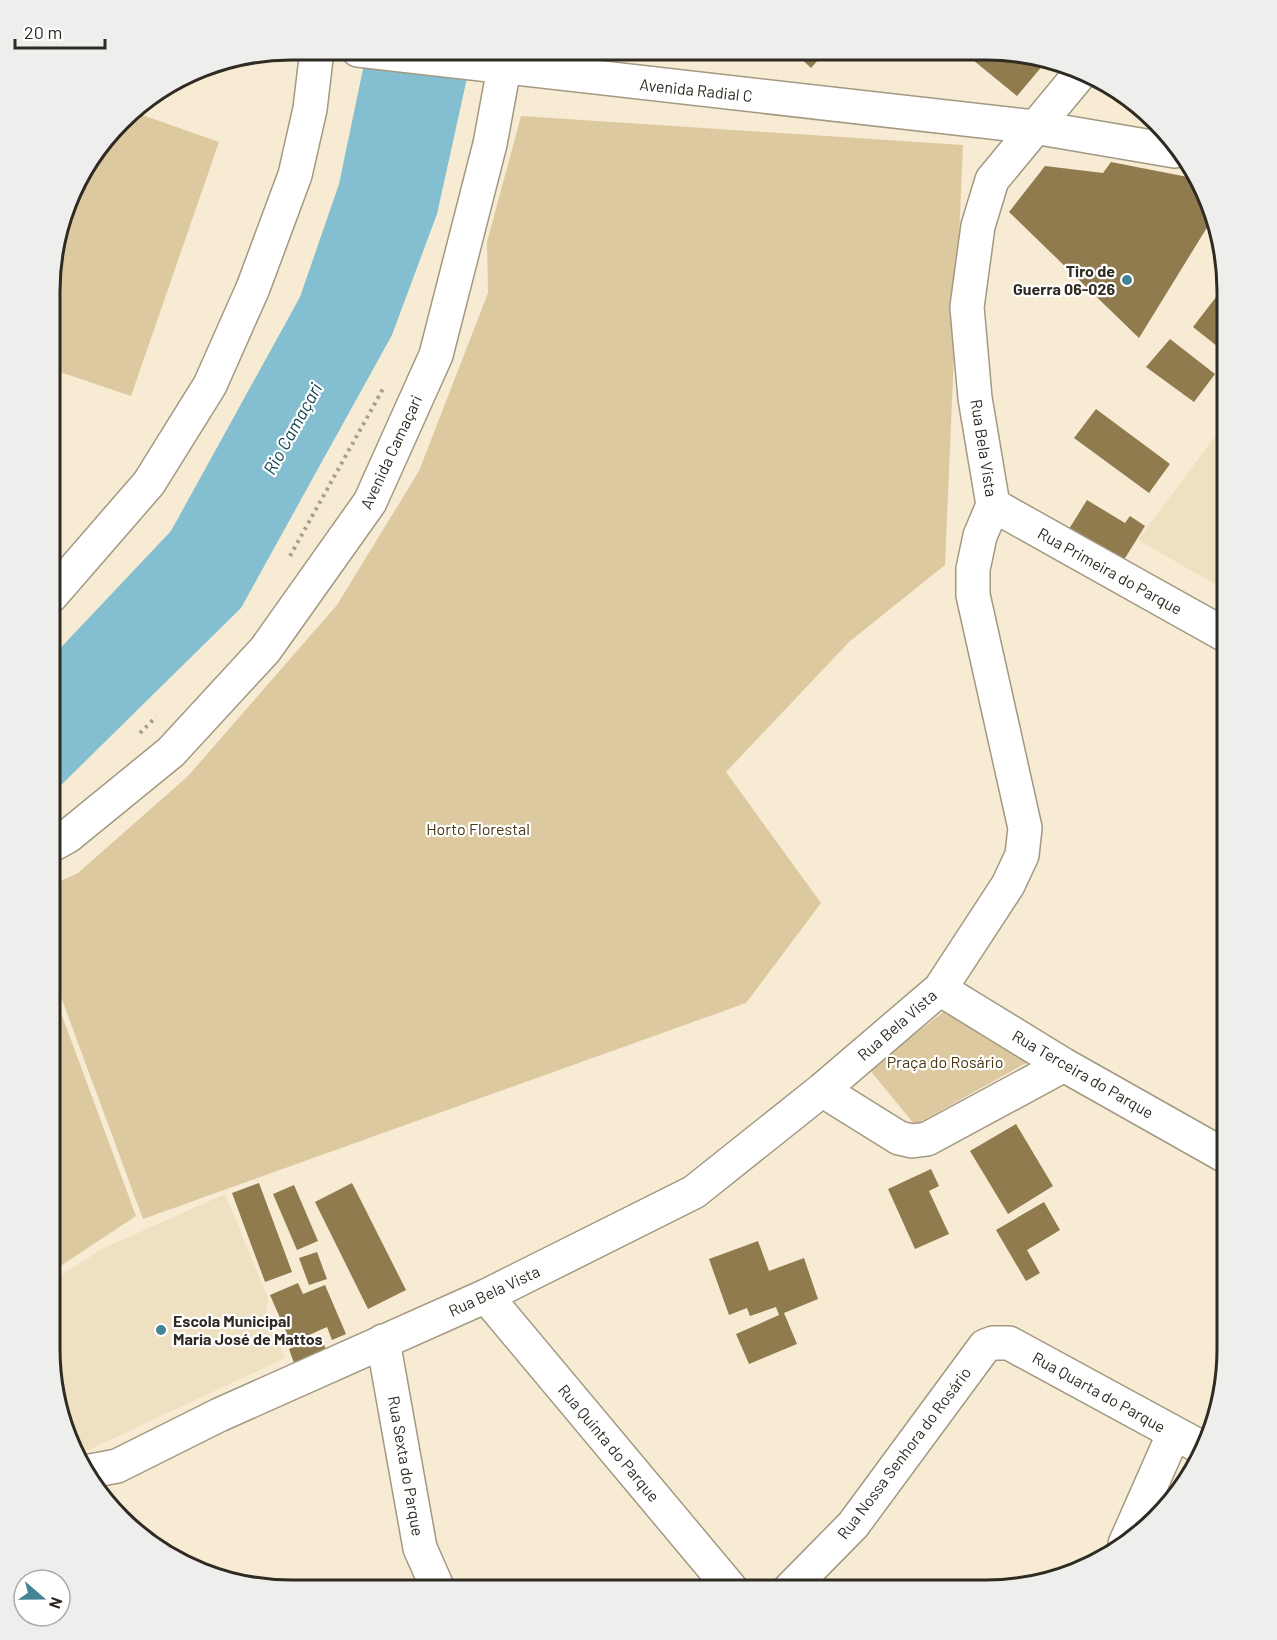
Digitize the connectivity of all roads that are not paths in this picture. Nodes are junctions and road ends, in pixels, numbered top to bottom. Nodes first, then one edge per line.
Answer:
1 (316, 60) edge
2 (511, 61) edge
3 (1076, 79) edge
4 (1034, 128) junction
5 (1168, 150) edge
6 (993, 505) junction
7 (60, 586) edge
8 (1217, 630) edge
9 (60, 841) edge
10 (940, 988) junction
11 (1064, 1065) junction
12 (822, 1090) junction
13 (1217, 1151) edge
14 (486, 1296) junction
15 (383, 1341) junction
16 (993, 1343) joint
17 (1174, 1433) junction
18 (1196, 1445) edge
19 (95, 1470) edge
20 (1132, 1527) edge
21 (434, 1580) edge
22 (724, 1580) edge
23 (799, 1580) edge

1 - 7 street
2 - 4 street, Avenida Radial C
2 - 9 street, Avenida Camaçari
3 - 4 street, Rua Bela Vista
4 - 5 street, Avenida Radial C
4 - 6 street, Rua Bela Vista
6 - 8 street, Rua Primeira do Parque
6 - 10 street, Rua Bela Vista
10 - 11 street, Rua Terceira do Parque
10 - 12 street, Rua Bela Vista
11 - 12 street
11 - 13 street, Rua Terceira do Parque
12 - 14 street, Rua Bela Vista
14 - 15 street, Rua Bela Vista
14 - 22 street, Rua Quinta do Parque
15 - 19 street, Rua Bela Vista
15 - 21 street, Rua Sexta do Parque
16 - 17 street, Rua Quarta do Parque
16 - 23 street, Rua Nossa Senhora do Rosário
17 - 18 street, Rua Quarta do Parque
17 - 20 street

